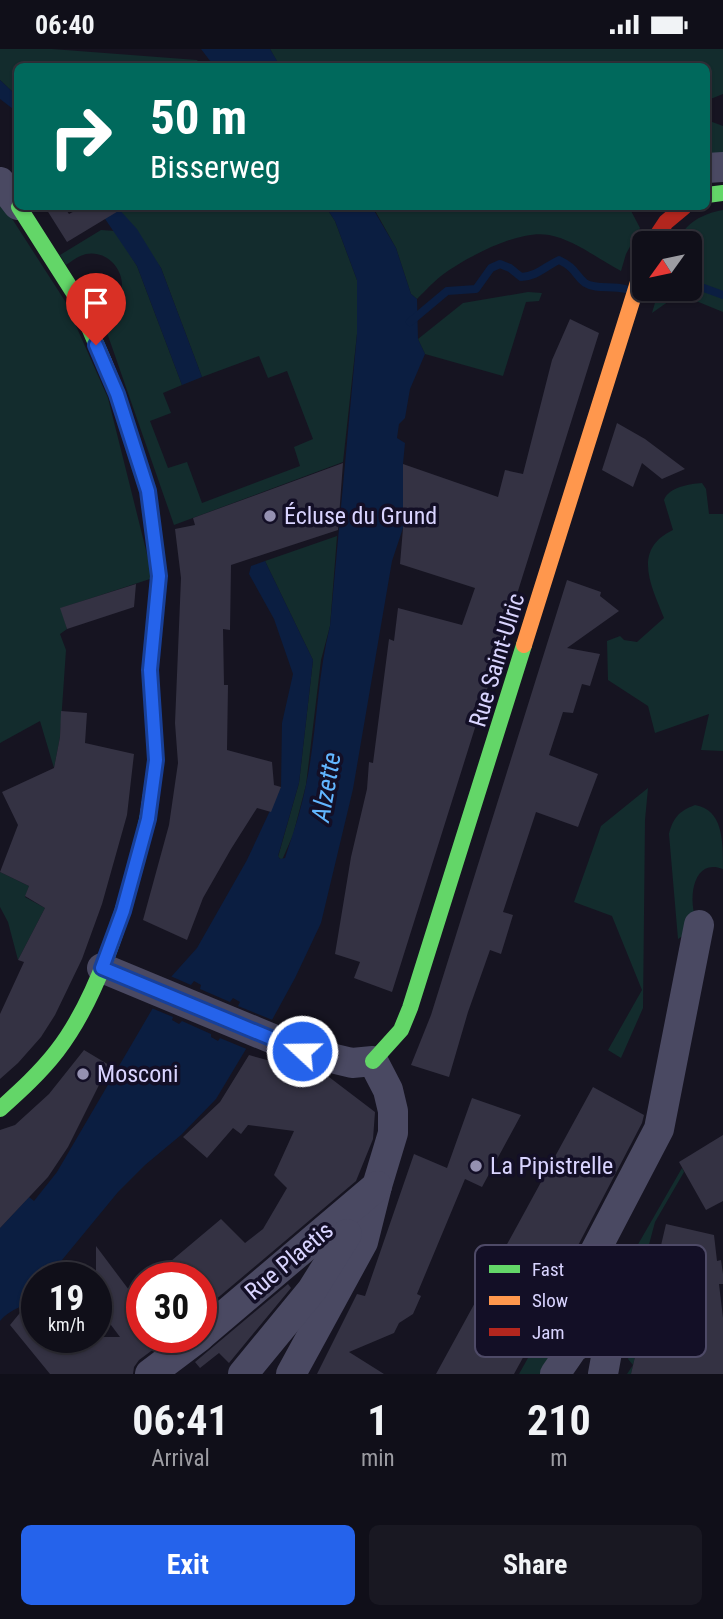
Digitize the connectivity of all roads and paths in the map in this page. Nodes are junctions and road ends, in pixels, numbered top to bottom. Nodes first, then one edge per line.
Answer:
1 (0, 181) edge
2 (14, 200) edge
3 (21, 210) edge
4 (632, 301) edge
5 (699, 925) dead end
6 (102, 968) junction
7 (373, 1061) junction
8 (0, 1108) edge
9 (377, 1186) junction
10 (598, 1245) edge
11 (217, 1322) edge
12 (178, 1353) edge
13 (567, 1357) edge
14 (150, 1374) edge
15 (243, 1374) edge
16 (291, 1374) edge
17 (555, 1374) edge

1 - 2 street
3 - 6 street
4 - 7 street, Rue Saint-Ulric
5 - 10 street
6 - 7 street
6 - 8 street
7 - 9 street
9 - 11 street, Rue Plaetis
9 - 15 street
9 - 16 street
12 - 14 street, Rue Plaetis
13 - 17 street

